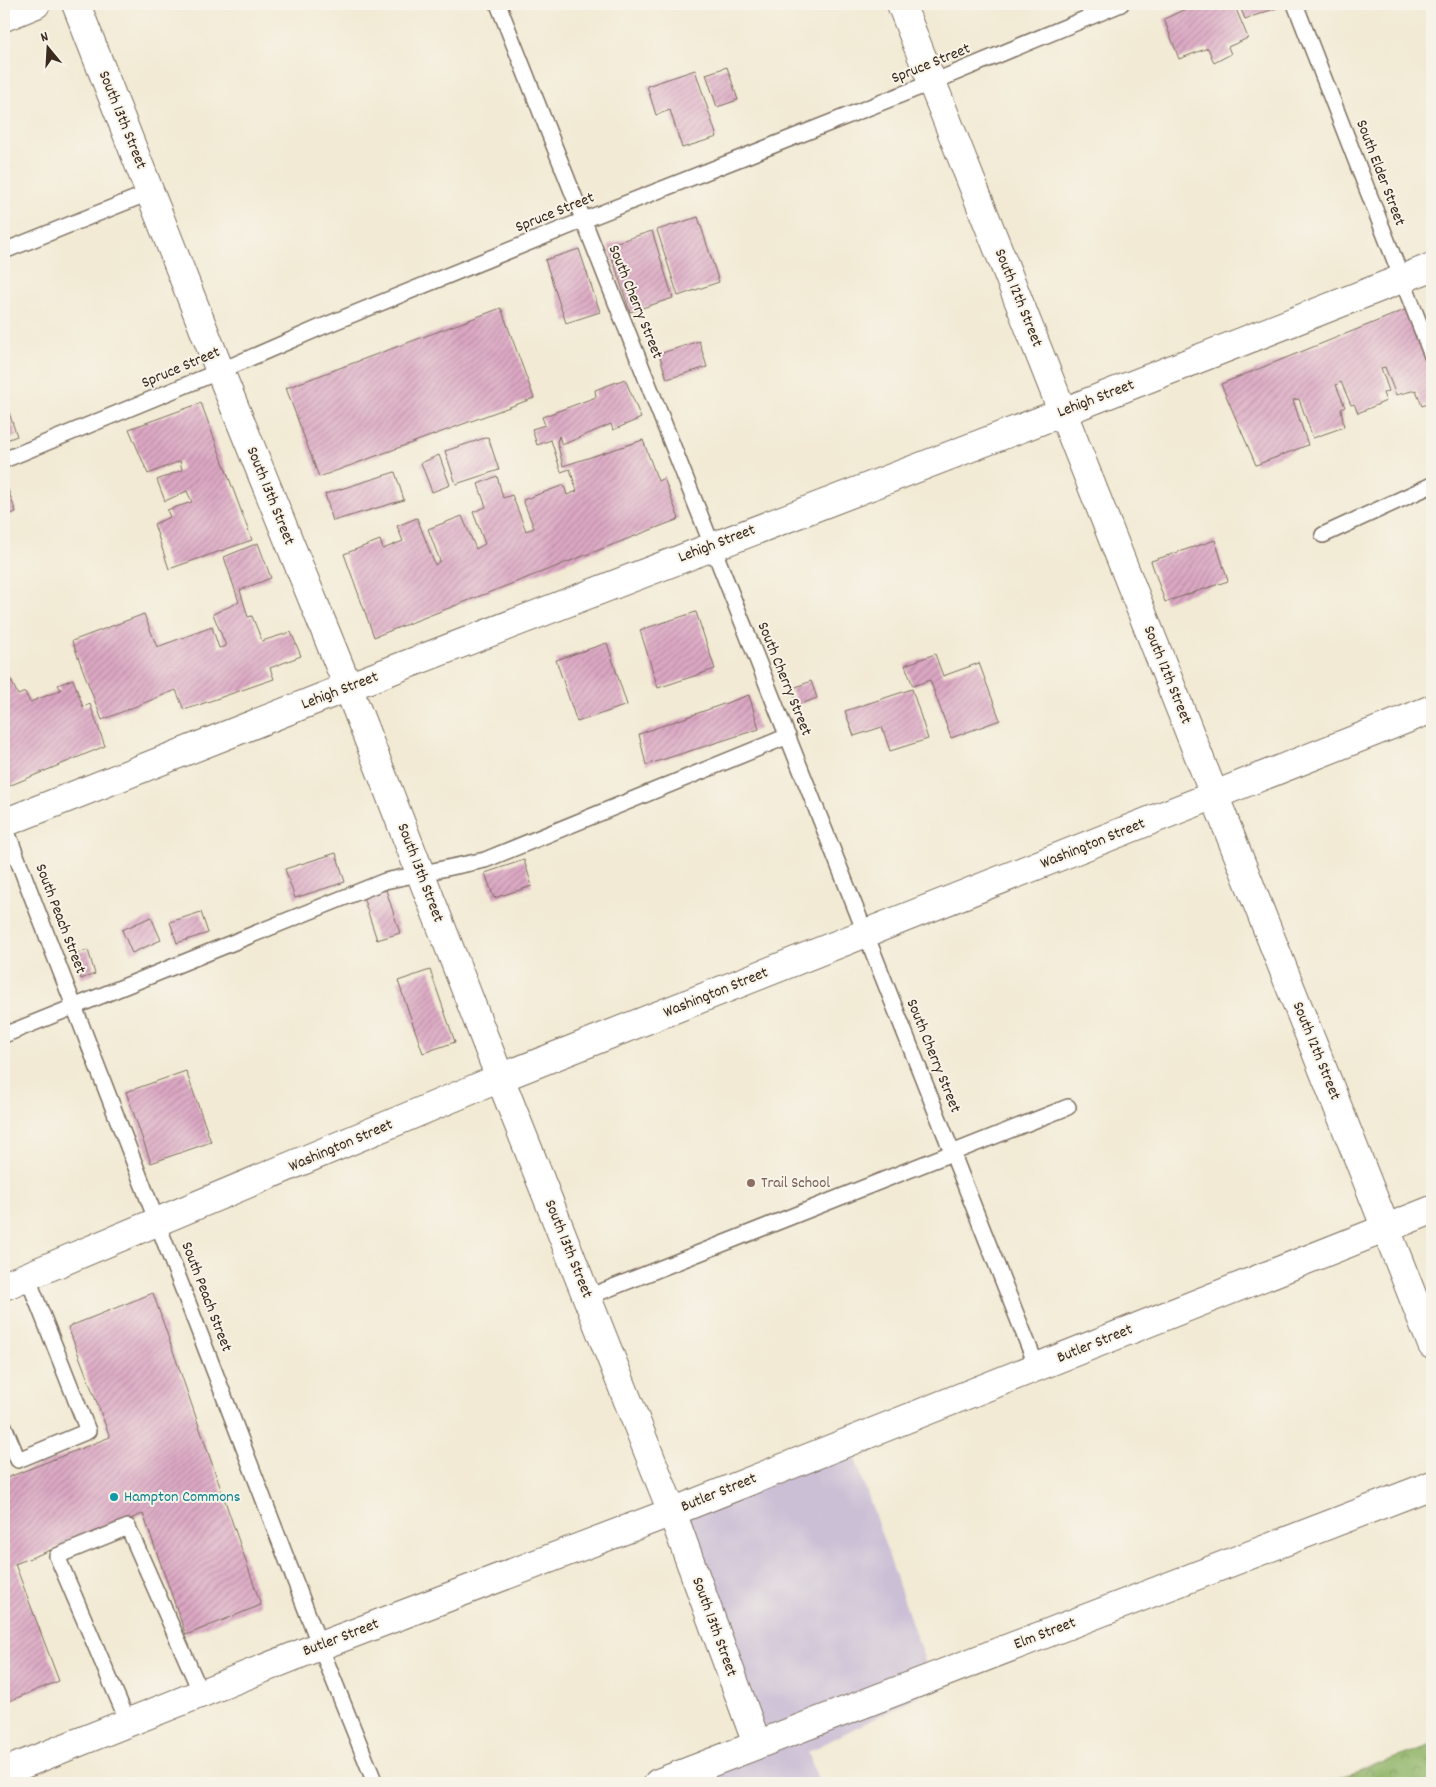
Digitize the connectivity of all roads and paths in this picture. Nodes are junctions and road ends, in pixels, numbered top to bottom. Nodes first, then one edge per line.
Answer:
1 (36, 4) edge
2 (76, 4) edge
3 (498, 4) edge
4 (901, 4) edge
5 (1121, 4) edge
6 (1295, 4) edge
7 (4, 17) edge
8 (933, 82) junction
9 (151, 192) junction
10 (584, 220) junction
11 (4, 251) edge
12 (1432, 267) edge
13 (1402, 279) junction
14 (1432, 356) edge
15 (220, 371) junction
16 (1063, 412) junction
17 (4, 460) edge
18 (1432, 485) edge
19 (1323, 535) dead end
20 (713, 546) junction
21 (348, 687) junction
22 (1432, 709) edge
23 (788, 736) junction
24 (1215, 796) junction
25 (4, 824) edge
26 (420, 874) junction
27 (866, 934) junction
28 (74, 1006) junction
29 (4, 1035) edge
30 (500, 1078) junction
31 (1068, 1107) dead end
32 (952, 1152) junction
33 (1432, 1210) edge
34 (158, 1222) junction
35 (1386, 1229) junction
36 (15, 1281) edge
37 (588, 1297) junction
38 (1432, 1345) edge
39 (1037, 1367) junction
40 (4, 1426) edge
41 (1432, 1485) edge
42 (672, 1512) junction
43 (320, 1646) junction
44 (201, 1694) junction
45 (128, 1722) junction
46 (757, 1744) junction
47 (4, 1772) edge
48 (375, 1783) edge
49 (658, 1783) edge

1 - 7 street
2 - 9 street, South 13th Street
3 - 10 lane, South Cherry Street
4 - 8 street, South 12th Street
5 - 8 lane, Spruce Street
6 - 13 lane, South Elder Street
8 - 10 lane, Spruce Street
8 - 16 street, South 12th Street
9 - 11 lane
9 - 15 street, South 13th Street
10 - 15 lane, Spruce Street
10 - 20 lane, South Cherry Street
12 - 13 street, Lehigh Street
13 - 14 lane, South Elder Street
13 - 16 street, Lehigh Street
15 - 17 lane, Spruce Street
15 - 21 street, South 13th Street
16 - 20 street, Lehigh Street
16 - 24 street, South 12th Street
18 - 19 lane
20 - 21 street, Lehigh Street
20 - 23 lane, South Cherry Street
21 - 25 street, Lehigh Street
21 - 26 street, South 13th Street
22 - 24 street, Washington Street
23 - 26 lane
23 - 27 lane, South Cherry Street
24 - 27 street, Washington Street
24 - 35 street, South 12th Street
25 - 28 lane, South Peach Street
26 - 28 lane
26 - 30 street, South 13th Street
27 - 30 street, Washington Street
27 - 32 lane, South Cherry Street
28 - 29 lane
28 - 34 lane, South Peach Street
30 - 34 street, Washington Street
30 - 37 street, South 13th Street
31 - 32 lane
32 - 37 lane
32 - 39 lane, South Cherry Street
33 - 35 street, Butler Street
34 - 36 street, Washington Street
34 - 43 lane, South Peach Street
35 - 38 street, South 12th Street
35 - 39 street, Butler Street
36 - 40 lane
37 - 42 street, South 13th Street
39 - 42 street, Butler Street
41 - 46 street, Elm Street
42 - 43 street, Butler Street
42 - 46 street, South 13th Street
43 - 44 street, Butler Street
43 - 48 lane, South Peach Street
44 - 45 street, Butler Street
44 - 45 lane
45 - 47 street, Butler Street
46 - 49 street, Elm Street

